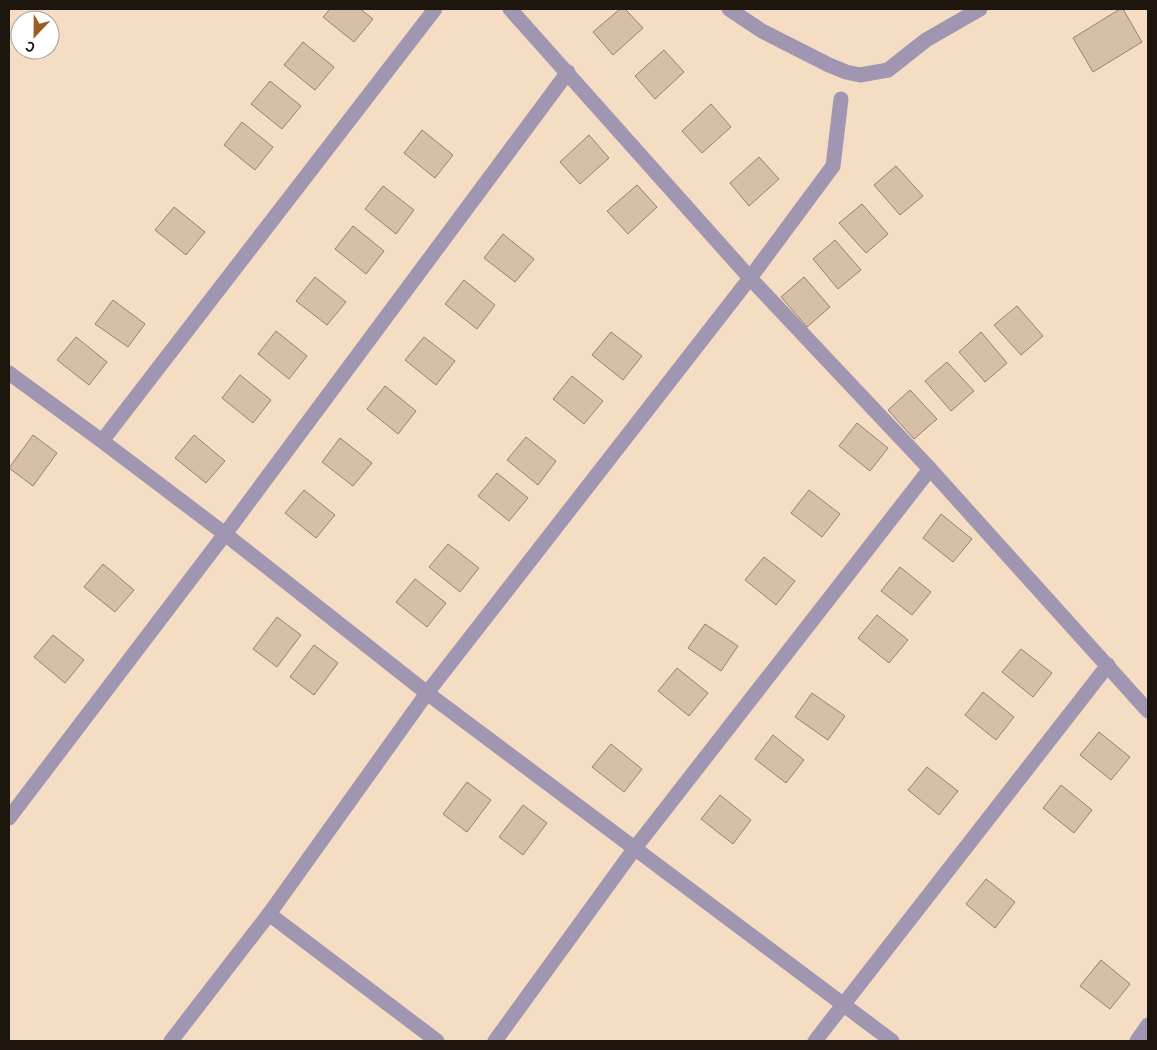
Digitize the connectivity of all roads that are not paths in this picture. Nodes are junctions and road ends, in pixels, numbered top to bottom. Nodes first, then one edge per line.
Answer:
1 (435, 9) edge
2 (510, 9) edge
3 (729, 9) edge
4 (980, 9) edge
5 (568, 72) junction
6 (842, 99) dead end
7 (750, 278) junction
8 (9, 373) edge
9 (102, 441) junction
10 (930, 469) junction
11 (226, 534) junction
12 (1108, 665) junction
13 (427, 693) junction
14 (1148, 711) edge
15 (9, 818) edge
16 (635, 848) junction
17 (270, 914) junction
18 (844, 1004) junction
19 (1148, 1026) edge
20 (171, 1041) edge
21 (437, 1041) edge
22 (495, 1041) edge
23 (816, 1041) edge
24 (892, 1041) edge
25 (1136, 1041) edge

1 - 9 street
2 - 5 street
3 - 4 street
5 - 7 street
5 - 11 street
6 - 7 street
7 - 10 street
7 - 13 street
8 - 9 street
9 - 11 street
10 - 12 street
10 - 16 street
11 - 13 street
11 - 15 street
12 - 14 street
12 - 18 street
13 - 16 street
13 - 17 street
16 - 18 street
16 - 22 street
17 - 20 street
17 - 21 street
18 - 23 street
18 - 24 street
19 - 25 street

